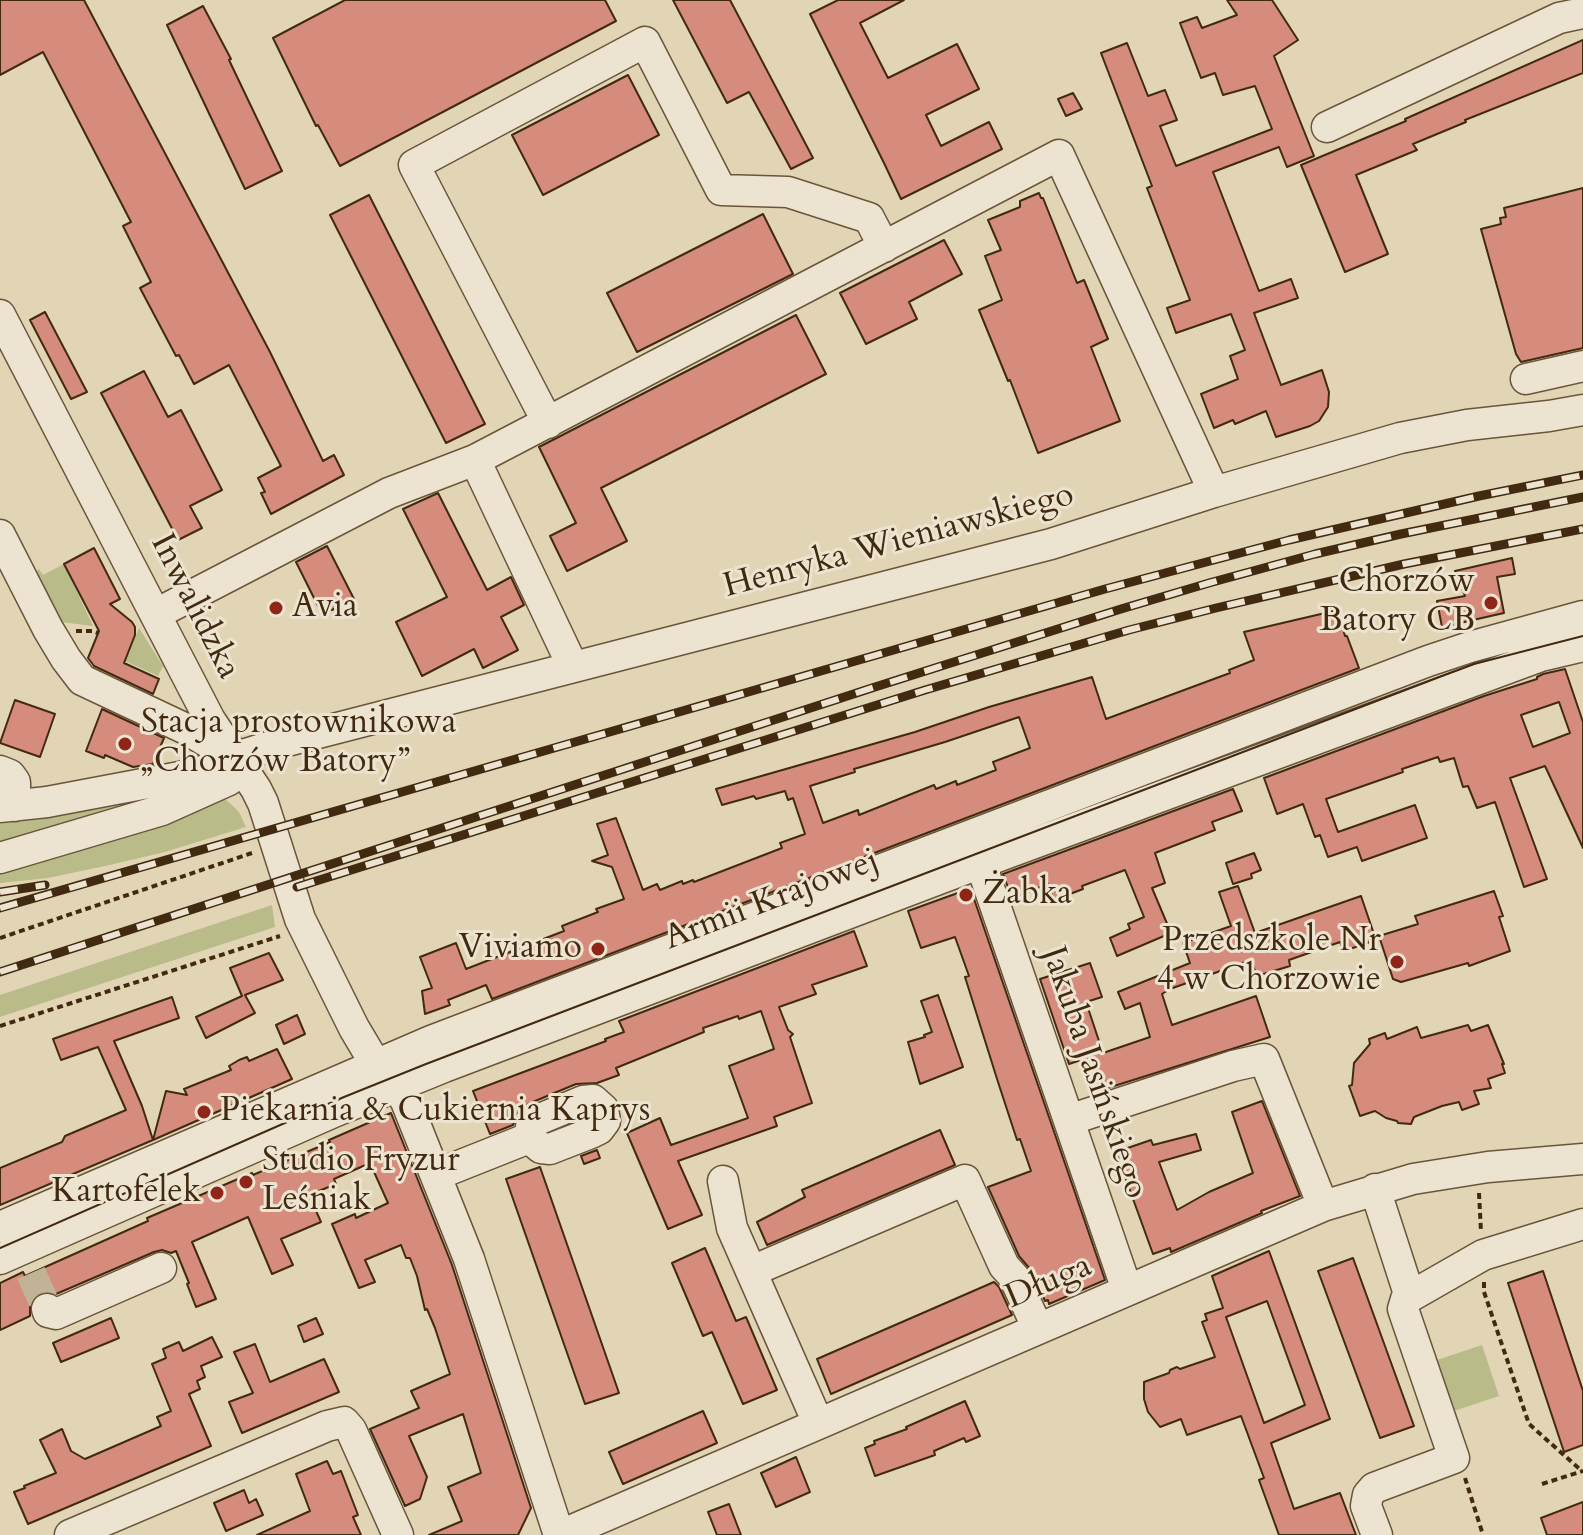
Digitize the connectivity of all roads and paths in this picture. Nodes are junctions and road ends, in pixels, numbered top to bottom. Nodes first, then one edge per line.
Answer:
1 (1583, 13) edge
2 (1327, 127) dead end
3 (884, 247) junction
4 (0, 315) edge
5 (1583, 366) edge
6 (1526, 379) dead end
7 (1583, 410) edge
8 (548, 423) junction
9 (475, 460) junction
10 (1214, 492) junction
11 (0, 535) edge
12 (156, 614) junction
13 (1579, 640) edge
14 (573, 667) junction
15 (237, 759) junction
16 (0, 771) edge
17 (7, 807) edge
18 (977, 848) junction
19 (252, 853) dead end
20 (0, 858) edge
21 (287, 934) dead end
22 (0, 938) edge
23 (0, 1026) edge
24 (376, 1065) junction
25 (396, 1087) junction
26 (1069, 1120) junction
27 (529, 1138) dead end
28 (1583, 1159) edge
29 (436, 1175) junction
30 (723, 1181) dead end
31 (1375, 1189) junction
32 (1323, 1206) junction
33 (1583, 1224) edge
34 (12, 1247) edge
35 (161, 1268) dead end
36 (752, 1271) junction
37 (1485, 1273) dead end
38 (1127, 1290) junction
39 (1410, 1297) junction
40 (47, 1309) dead end
41 (1038, 1329) junction
42 (818, 1423) junction
43 (1462, 1470) dead end
44 (1583, 1471) edge
45 (1542, 1484) dead end
46 (568, 1533) edge
47 (70, 1535) edge
48 (398, 1535) edge
49 (1377, 1535) edge
50 (1483, 1535) edge

1 - 2 street
3 - 8 street
3 - 8 street
3 - 10 street
4 - 12 street, Inwalidzka
5 - 6 street
7 - 10 street, Henryka Wieniawskiego
8 - 9 street
9 - 12 street
9 - 14 street
10 - 14 street, Henryka Wieniawskiego
11 - 15 street
12 - 15 street, Inwalidzka
13 - 18 street, Armii Krajowej
14 - 15 street, Henryka Wieniawskiego
15 - 17 street, Henryka Wieniawskiego
15 - 20 street
15 - 24 street, Inwalidzka
16 - 17 street
18 - 24 street, Armii Krajowej
18 - 25 street, Armii Krajowej
18 - 26 street, Jakuba Jasińskiego
19 - 22 path
21 - 23 path
24 - 25 street, Inwalidzka
24 - 34 street, Armii Krajowej
25 - 29 street, Inwalidzka
25 - 34 street, Armii Krajowej
26 - 32 street
26 - 38 street, Jakuba Jasińskiego
27 - 29 street
28 - 31 street, Długa
29 - 46 street, Inwalidzka
30 - 36 street
31 - 32 street, Długa
31 - 39 street
32 - 38 street, Długa
33 - 39 street
35 - 40 street
36 - 41 street
36 - 42 street
37 - 44 path
38 - 41 street, Długa
39 - 49 street
41 - 42 street, Długa
42 - 46 street, Długa
43 - 50 path
44 - 45 path
47 - 48 street

